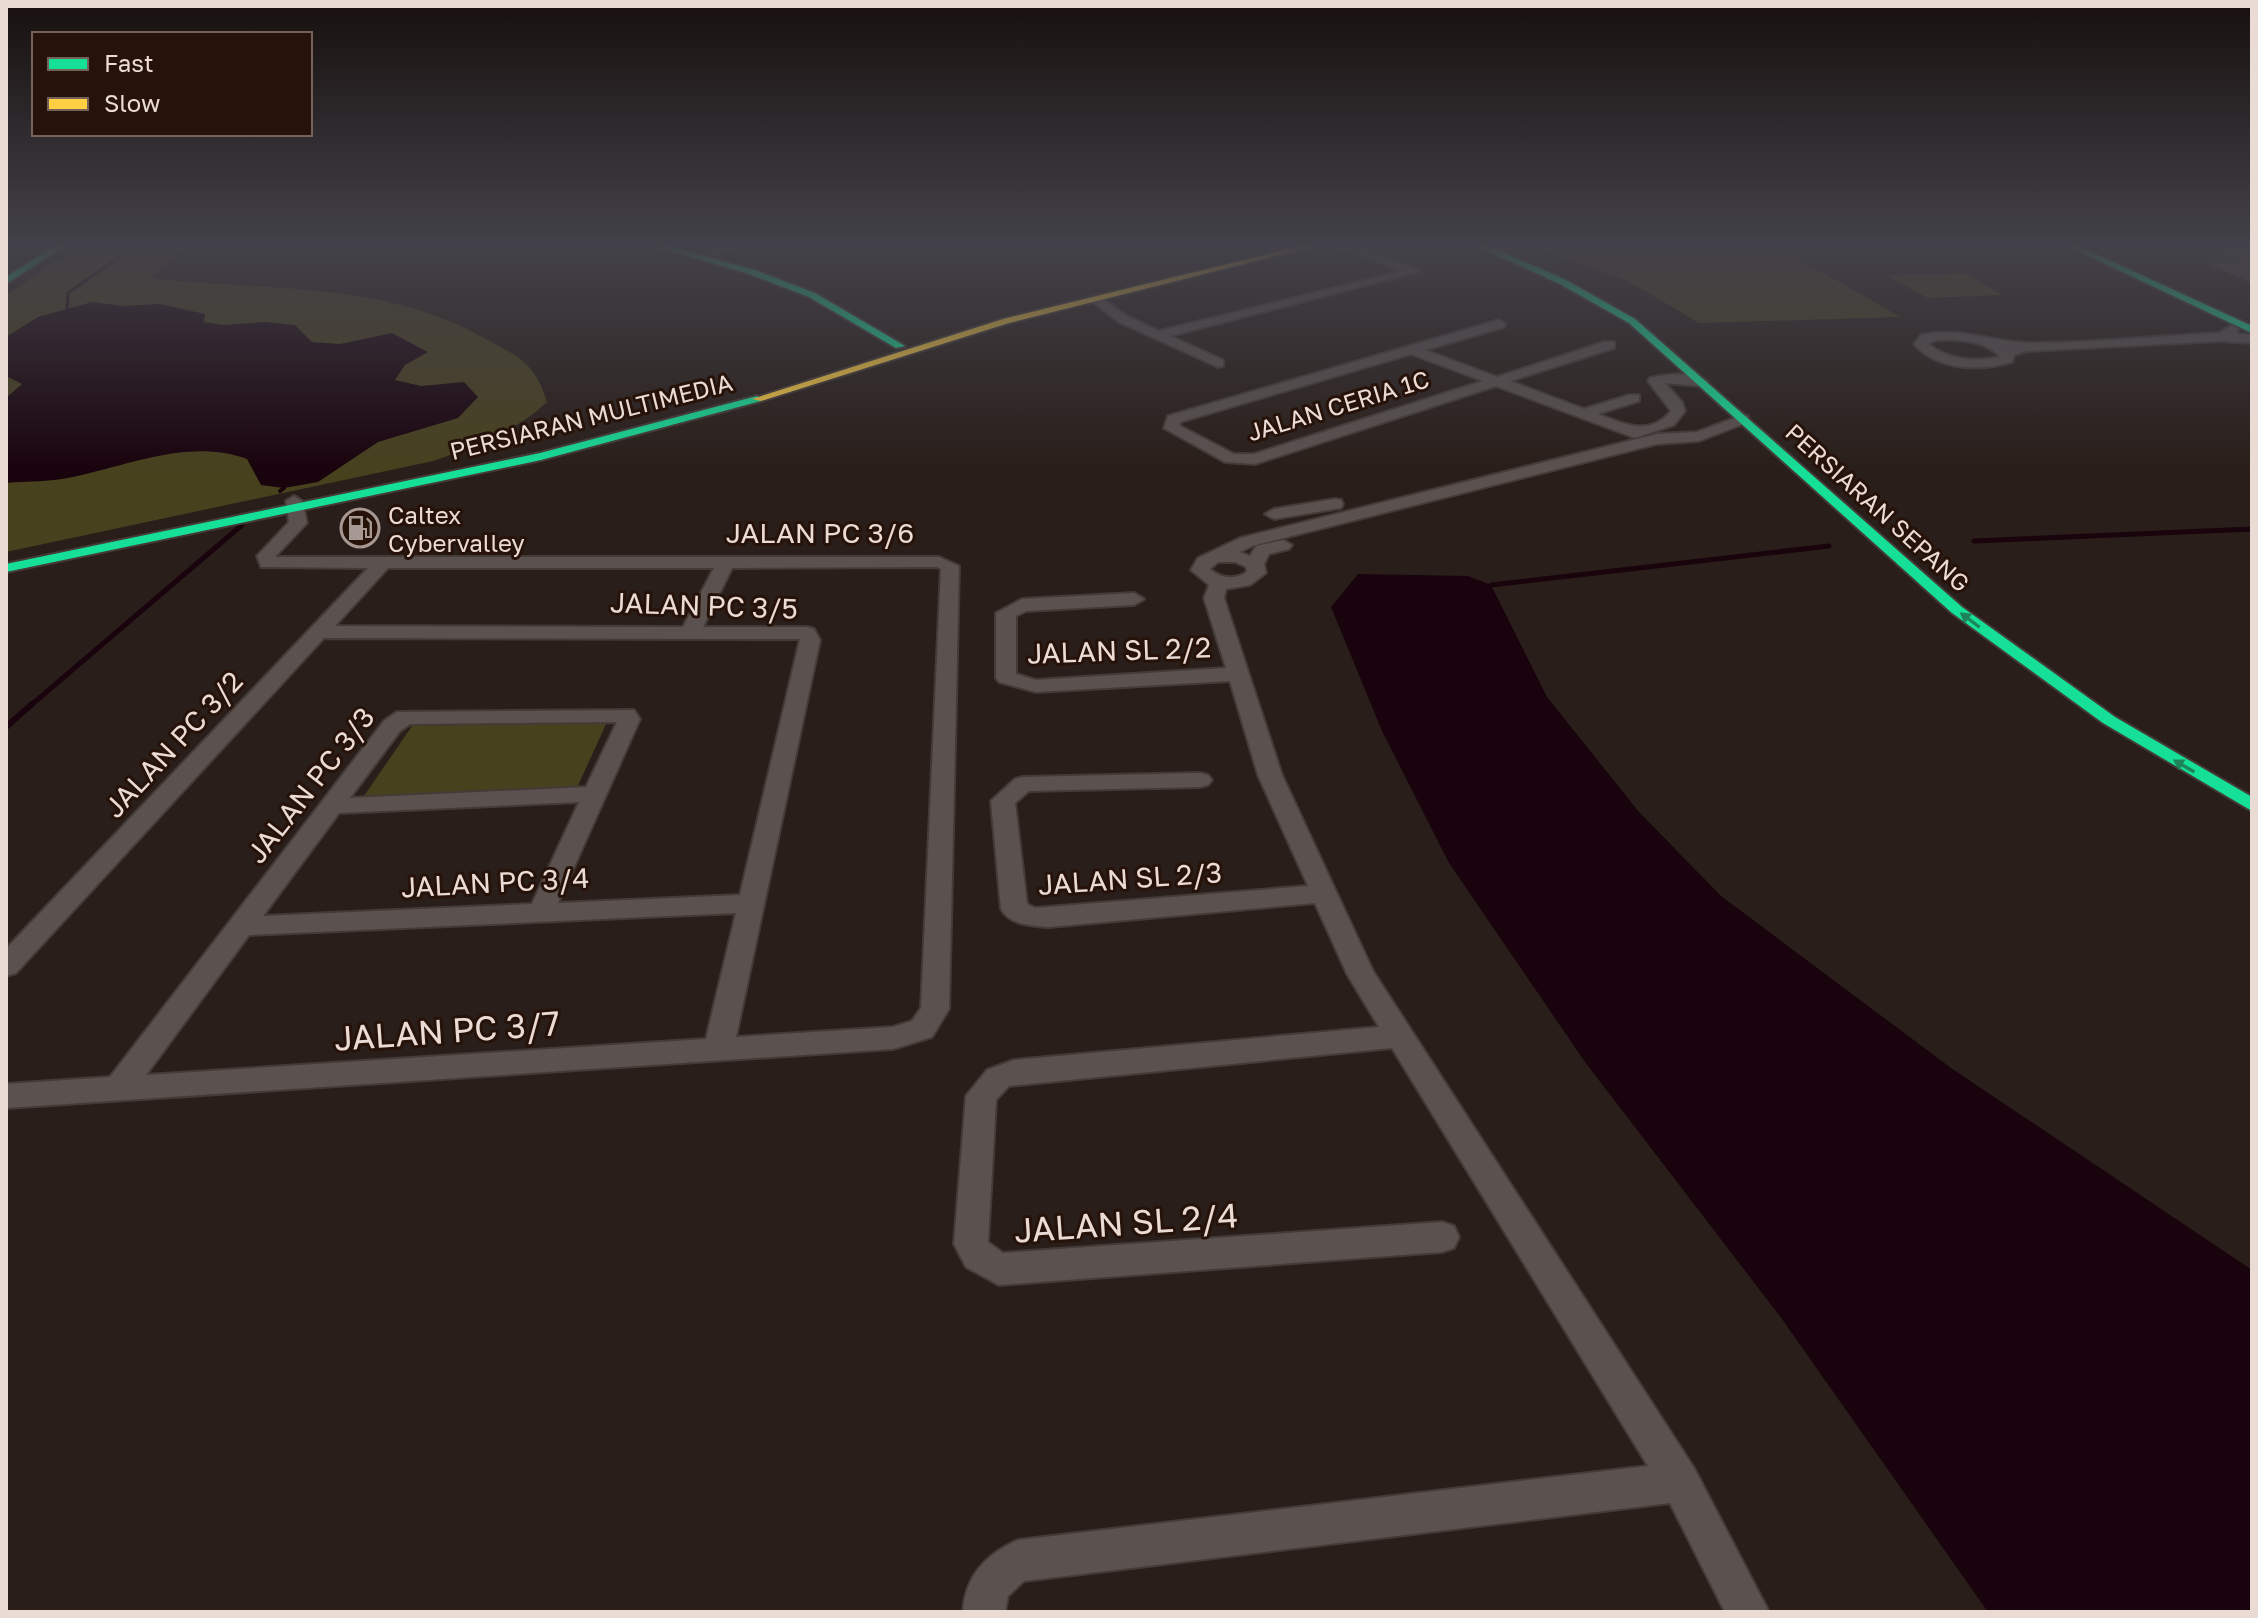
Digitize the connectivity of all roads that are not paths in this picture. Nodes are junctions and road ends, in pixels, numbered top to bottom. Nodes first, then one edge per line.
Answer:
1 (852, 320) edge
2 (872, 320) edge
3 (986, 320) edge
4 (1014, 320) edge
5 (1124, 320) edge
6 (1219, 320) edge
7 (1627, 320) edge
8 (1649, 320) edge
9 (2220, 320) edge
10 (2226, 320) edge
11 (1499, 324) dead end
12 (2252, 330) edge
13 (1157, 335) junction
14 (881, 337) junction
15 (2221, 337) junction
16 (2252, 339) edge
17 (906, 340) junction
18 (1609, 345) dead end
19 (1994, 345) junction
20 (2032, 347) junction
21 (1413, 350) junction
22 (2007, 353) junction
23 (864, 358) junction
24 (1218, 363) dead end
25 (1687, 368) junction
26 (1495, 382) junction
27 (1701, 382) junction
28 (1634, 398) dead end
29 (1582, 414) junction
30 (1743, 419) junction
31 (1765, 427) junction
32 (1626, 433) junction
33 (1699, 436) junction
34 (1802, 447) dead end
35 (296, 511) junction
36 (1274, 514) dead end
37 (6, 561) edge
38 (384, 562) junction
39 (726, 562) junction
40 (1255, 564) junction
41 (6, 568) edge
42 (1217, 570) junction
43 (1134, 599) dead end
44 (318, 632) junction
45 (690, 632) junction
46 (1238, 674) junction
47 (1200, 780) dead end
48 (595, 794) junction
49 (2252, 805) edge
50 (332, 806) junction
51 (1324, 893) junction
52 (751, 903) junction
53 (541, 912) junction
54 (241, 926) junction
55 (6, 966) edge
56 (1400, 1036) junction
57 (893, 1038) joint
58 (718, 1050) junction
59 (118, 1089) junction
60 (6, 1096) edge
61 (1442, 1237) dead end
62 (1680, 1482) junction
63 (984, 1612) edge
64 (1748, 1612) edge

1 - 14 main road
2 - 17 main road
3 - 17 main road
4 - 35 main road, PERSIARAN MULTIMEDIA
5 - 13 street
6 - 13 street
7 - 25 main road, PERSIARAN SEPANG
8 - 31 main road, PERSIARAN SEPANG
9 - 15 street
10 - 12 main road
11 - 21 street
13 - 24 street
14 - 17 main road
14 - 23 main road
15 - 16 street
15 - 20 street
17 - 23 main road, PERSIARAN MULTIMEDIA
18 - 26 street, JALAN CERIA 1C
19 - 20 street
19 - 22 street
19 - 22 street
20 - 22 street
21 - 26 street
21 - 26 street, JALAN CERIA 1C
23 - 35 main road, PERSIARAN MULTIMEDIA
25 - 27 main road, PERSIARAN SEPANG
25 - 32 street
26 - 29 street
27 - 30 main road, PERSIARAN SEPANG
27 - 32 street
28 - 29 street
29 - 32 street
30 - 31 main road, PERSIARAN SEPANG
30 - 33 street
31 - 33 street
31 - 34 main road, PERSIARAN SEPANG
49 -> 31 main road, PERSIARAN SEPANG
32 - 36 street
33 - 40 street
33 - 42 street
35 - 37 main road, PERSIARAN MULTIMEDIA
35 - 38 street, JALAN PC 3/6
35 - 41 main road, PERSIARAN MULTIMEDIA
38 - 39 street, JALAN PC 3/6
38 - 44 street, JALAN PC 3/2
39 - 45 street
39 - 57 street, JALAN PC 3/6
40 - 42 street
40 - 42 street
42 - 46 street
43 - 46 street, JALAN SL 2/2
44 - 45 street, JALAN PC 3/5
44 - 55 street, JALAN PC 3/2
45 - 52 street, JALAN PC 3/5
46 - 51 street
47 - 51 street, JALAN SL 2/3
48 - 50 street
48 - 50 street, JALAN PC 3/3
48 - 53 street, JALAN PC 3/3
50 - 54 street, JALAN PC 3/3
51 - 56 street
52 - 53 street, JALAN PC 3/4
52 - 58 street, JALAN PC 3/5
53 - 54 street, JALAN PC 3/4
54 - 59 street, JALAN PC 3/3
56 - 61 street, JALAN SL 2/4
56 - 62 street
57 - 58 street, JALAN PC 3/7
58 - 59 street, JALAN PC 3/7
59 - 60 street, JALAN PC 3/7
62 - 63 street
62 - 64 street

